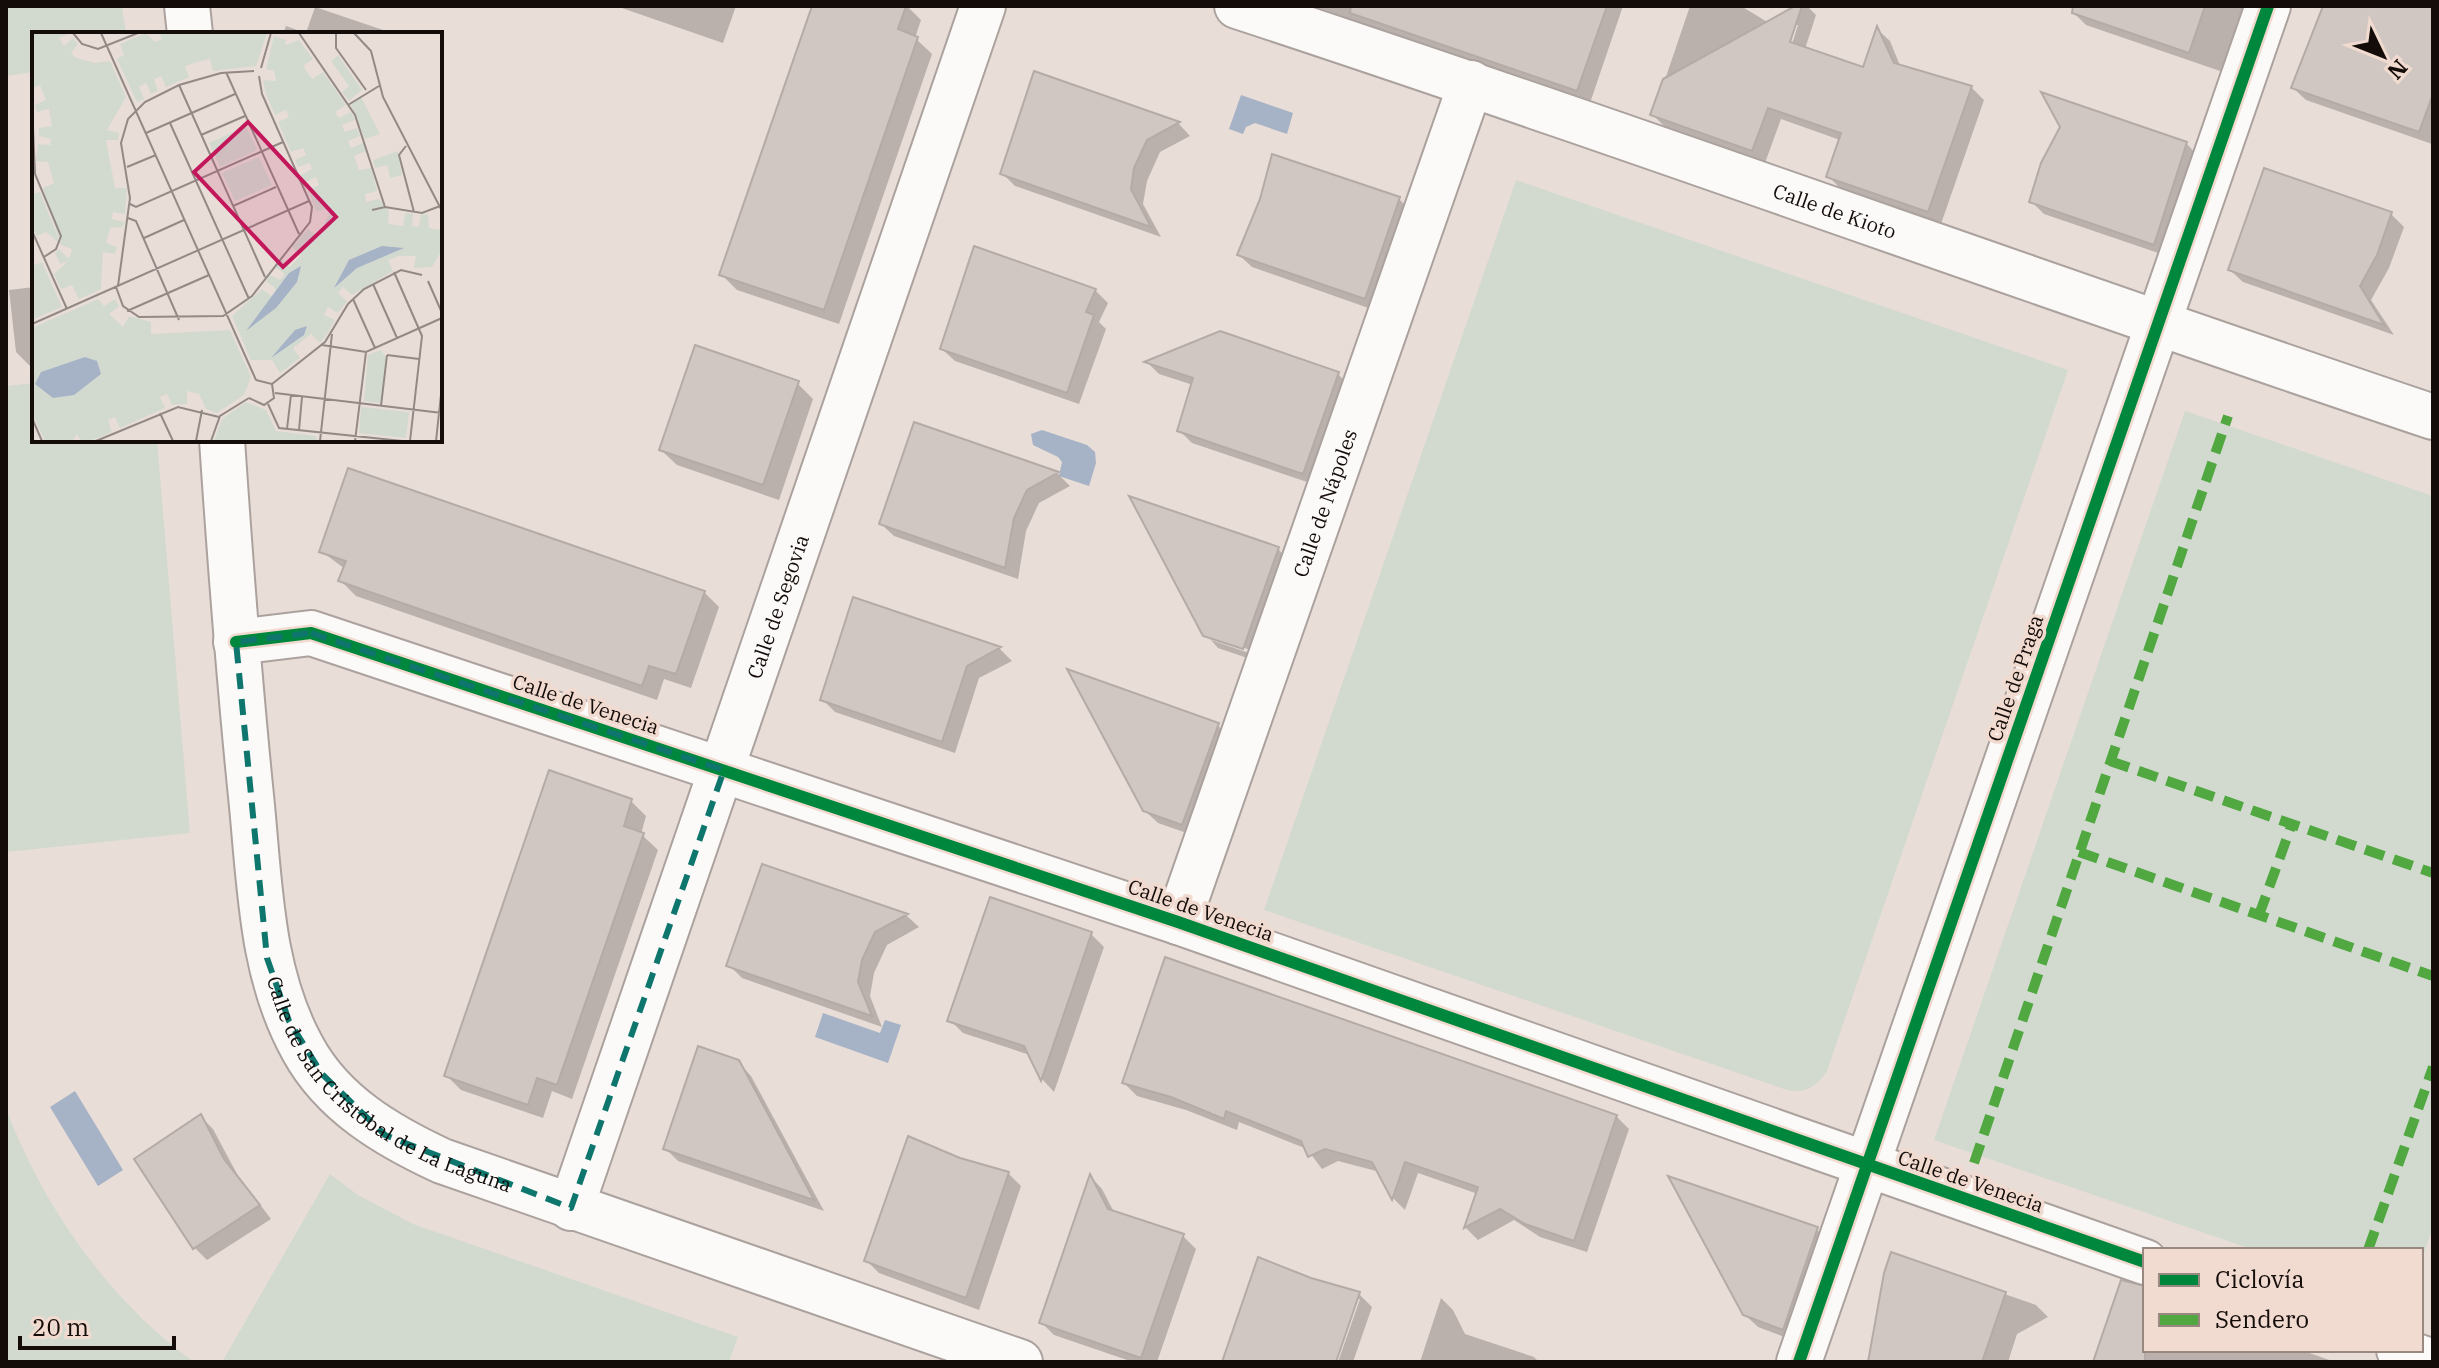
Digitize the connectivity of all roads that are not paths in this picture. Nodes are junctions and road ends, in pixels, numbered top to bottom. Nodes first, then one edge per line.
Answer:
1 (187, 6) edge
2 (983, 6) edge
3 (1237, 6) edge
4 (2268, 6) edge
5 (190, 32) edge
6 (1471, 83) junction
7 (2158, 326) junction
8 (2433, 417) edge
9 (222, 442) edge
10 (236, 642) junction
11 (724, 770) junction
12 (1178, 922) junction
13 (1867, 1166) junction
14 (571, 1208) junction
15 (2143, 1261) edge
16 (2405, 1352) edge
17 (1020, 1362) edge
18 (1799, 1362) edge
19 (2433, 1362) edge

1 - 5 street
2 - 11 street, Calle de Segovia
3 - 6 street, Calle de Kioto
4 - 7 street, Calle de Praga
6 - 7 street, Calle de Kioto
6 - 12 street, Calle de Nápoles
7 - 8 street, Calle de Kioto
7 - 13 street, Calle de Praga
9 - 10 street, Calle de San Cristóbal de La Laguna
10 - 11 street, Calle de Venecia
10 - 14 street, Calle de San Cristóbal de La Laguna
11 - 12 street, Calle de Venecia
11 - 14 street, Calle de Segovia
12 - 13 street, Calle de Venecia
13 - 15 street, Calle de Venecia
13 - 18 street, Calle de Praga
14 - 17 street, Calle de San Cristóbal de La Laguna
16 - 19 street

